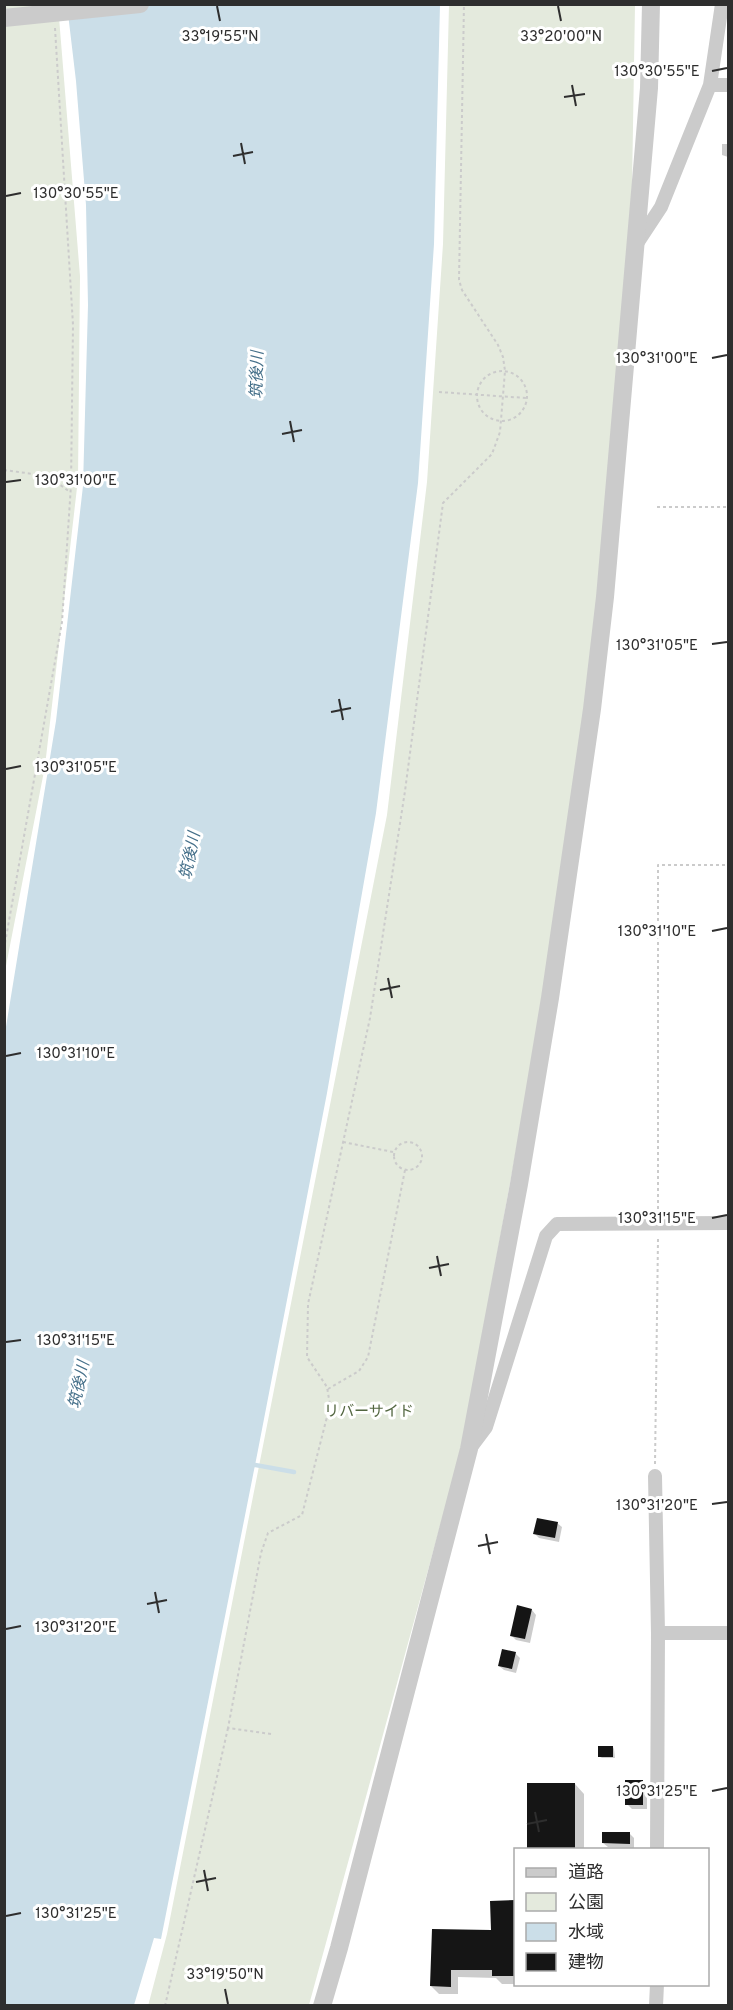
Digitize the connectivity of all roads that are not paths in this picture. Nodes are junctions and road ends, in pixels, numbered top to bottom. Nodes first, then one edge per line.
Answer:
1 (140, 4) edge
2 (651, 4) edge
3 (722, 4) edge
4 (4, 18) edge
5 (710, 85) junction
6 (729, 85) edge
7 (636, 245) junction
8 (729, 1223) edge
9 (469, 1449) junction
10 (655, 1476) road end
11 (658, 1633) junction
12 (729, 1633) edge
13 (657, 1848) edge
14 (657, 1986) edge
15 (322, 2006) edge
16 (656, 2006) edge

1 - 4 street, bridge
2 - 7 street
3 - 5 street
5 - 6 street
5 - 7 street
7 - 9 street
8 - 9 street
9 - 15 street
10 - 11 street
11 - 12 street
11 - 13 street
14 - 16 street

